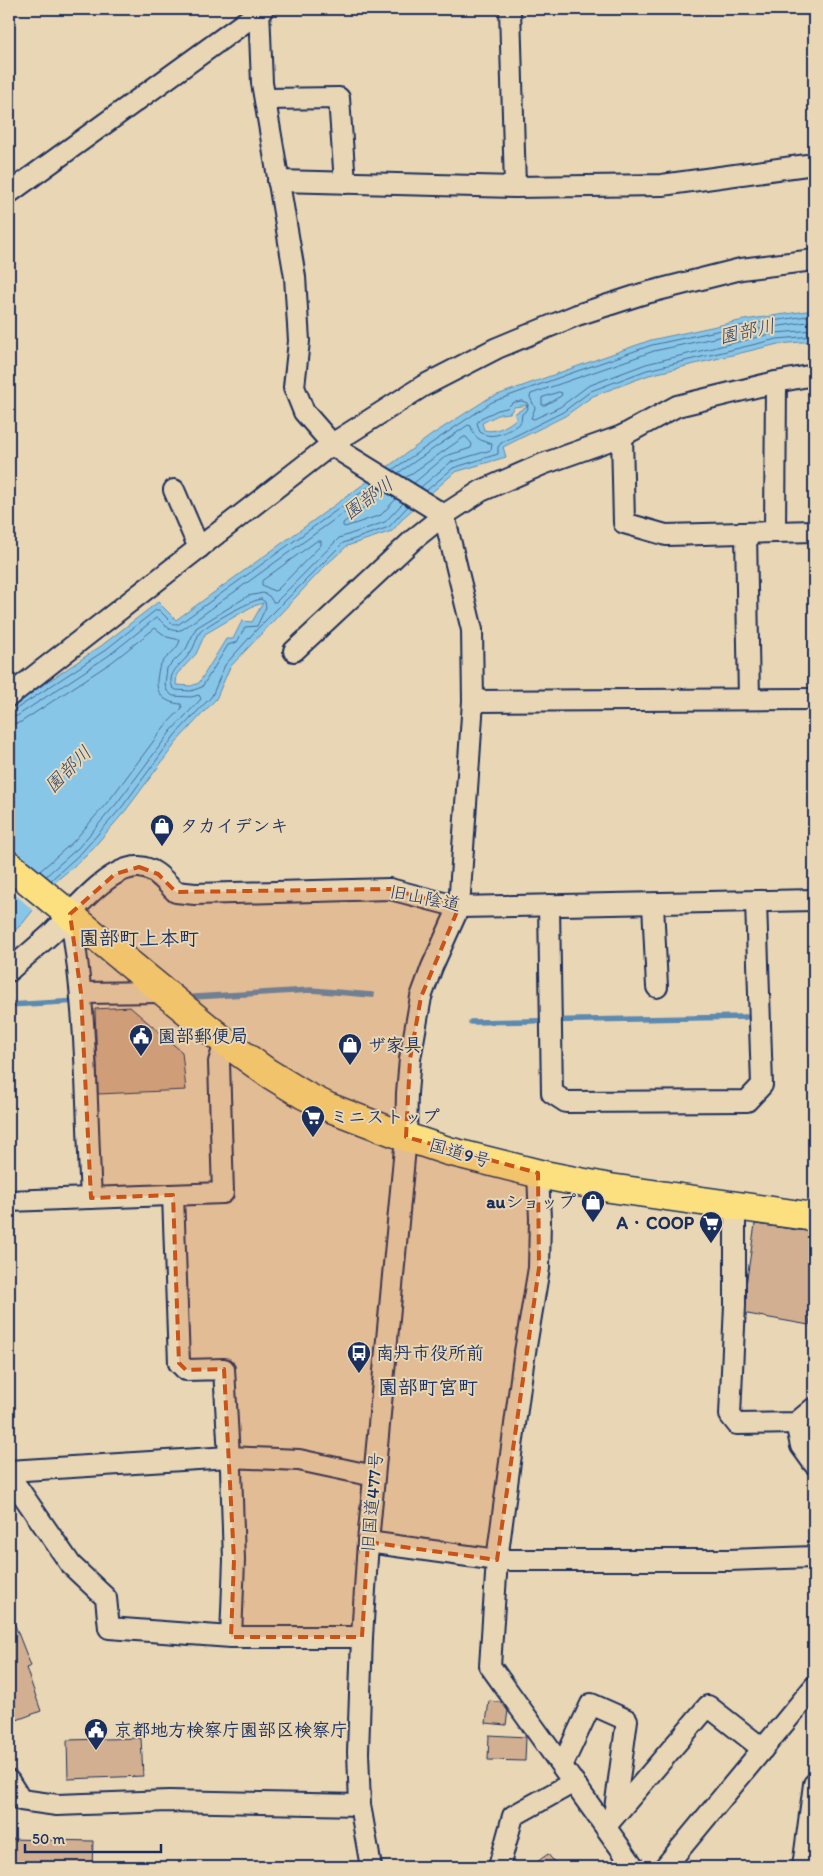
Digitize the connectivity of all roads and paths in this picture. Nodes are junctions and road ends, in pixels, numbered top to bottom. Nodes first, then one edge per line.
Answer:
1 (510, 9) edge
2 (260, 10) edge
3 (265, 99) junction
4 (814, 164) edge
5 (278, 181) junction
6 (345, 183) junction
7 (515, 187) junction
8 (9, 193) edge
9 (814, 260) edge
10 (814, 375) edge
11 (776, 382) junction
12 (622, 436) junction
13 (337, 448) junction
14 (174, 490) dead end
15 (437, 511) junction
16 (814, 531) edge
17 (775, 532) junction
18 (746, 533) junction
19 (199, 548) junction
20 (294, 651) dead end
21 (9, 696) edge
22 (749, 699) junction
23 (814, 699) edge
24 (473, 701) junction
25 (9, 865) edge
26 (814, 900) edge
27 (756, 902) junction
28 (652, 904) junction
29 (549, 905) junction
30 (78, 906) junction
31 (459, 907) junction
32 (9, 971) edge
33 (657, 987) dead end
34 (162, 992) junction
35 (81, 1000) junction
36 (225, 1042) junction
37 (406, 1137) junction
38 (538, 1174) junction
39 (173, 1195) junction
40 (91, 1198) junction
41 (9, 1201) edge
42 (735, 1206) junction
43 (814, 1217) edge
44 (814, 1408) edge
45 (796, 1423) junction
46 (229, 1457) junction
47 (814, 1464) edge
48 (9, 1473) edge
49 (374, 1476) junction
50 (368, 1542) junction
51 (814, 1557) edge
52 (497, 1560) junction
53 (231, 1637) junction
54 (362, 1637) junction
55 (814, 1687) edge
56 (763, 1749) junction
57 (562, 1766) junction
58 (9, 1781) edge
59 (574, 1782) junction
60 (814, 1784) edge
61 (360, 1805) junction
62 (610, 1821) junction
63 (371, 1867) edge
64 (499, 1867) edge
65 (634, 1867) edge
66 (665, 1867) edge
67 (803, 1867) edge

1 - 7 street
2 - 3 street
2 - 8 street
3 - 5 street
3 - 6 street
4 - 7 street
5 - 6 street
5 - 13 street
6 - 7 street
9 - 13 street
10 - 11 street
11 - 12 street
11 - 17 street
12 - 15 street
12 - 18 street
13 - 15 street
13 - 19 street
14 - 19 street
15 - 20 street
15 - 24 street
16 - 17 street
17 - 18 street
18 - 22 street
19 - 21 street
22 - 23 street
22 - 24 street
24 - 31 street
25 - 30 highway, 国道9号
26 - 27 street, 旧山陰道
27 - 28 street, 旧山陰道
27 - 29 street
28 - 29 street, 旧山陰道
28 - 33 street
29 - 31 street, 旧山陰道
30 - 31 street, 旧山陰道
30 - 32 street, 旧山陰道
30 - 34 highway, 国道9号
30 - 35 street
31 - 37 street, 旧国道477号
34 - 35 street
34 - 36 highway, 国道9号
35 - 40 street
36 - 37 highway, 国道9号
36 - 39 street
37 - 38 highway, 国道9号
37 - 49 street, 旧国道477号
38 - 42 highway, 国道9号
38 - 52 street
39 - 40 street
39 - 46 street
40 - 41 street
42 - 43 highway, 国道9号
42 - 45 street
44 - 45 street
45 - 47 street
46 - 48 street
46 - 49 street
46 - 53 street
48 - 53 street
49 - 50 street, 旧国道477号
50 - 52 street
50 - 54 street, 旧国道477号
51 - 52 street
52 - 57 street
53 - 54 street
54 - 61 street, 旧国道477号
55 - 56 street
56 - 62 street
56 - 66 street
57 - 59 street
57 - 62 street
58 - 61 street
59 - 62 street
59 - 64 street
60 - 67 street
61 - 63 street, 旧国道477号
62 - 65 street

